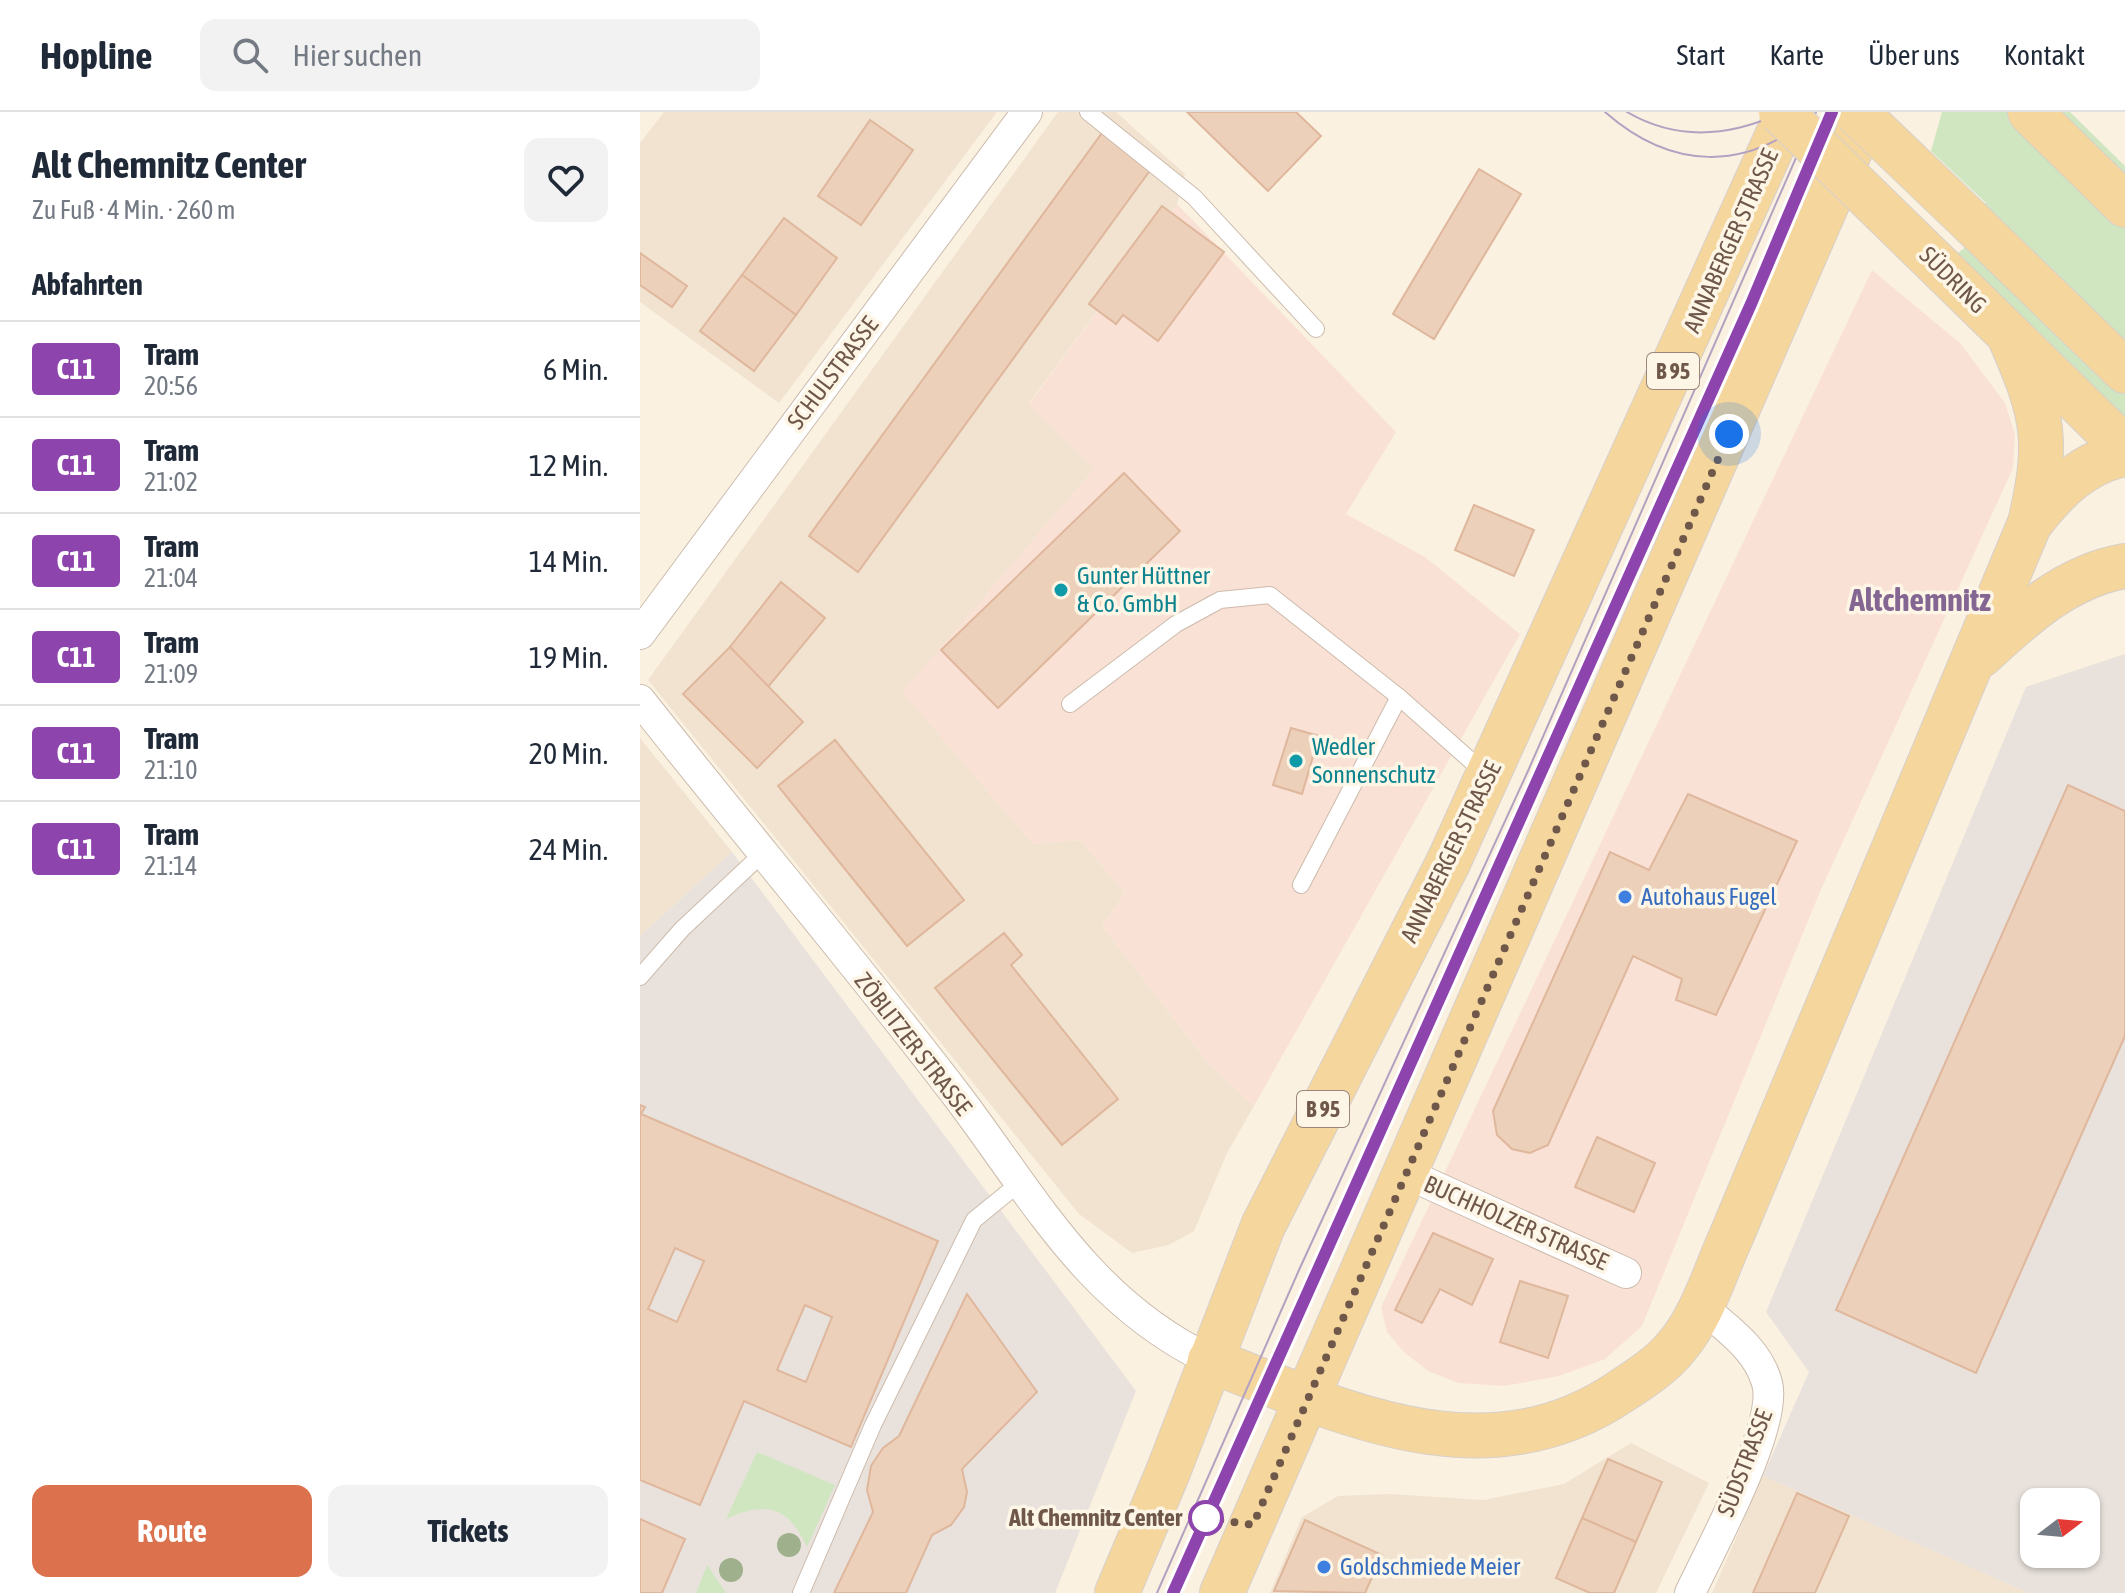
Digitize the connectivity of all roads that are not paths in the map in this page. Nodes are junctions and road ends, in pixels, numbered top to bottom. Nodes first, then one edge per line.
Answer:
1 (1027, 112) edge
2 (1088, 112) edge
3 (1781, 112) edge
4 (1788, 112) edge
5 (1856, 112) edge
6 (1867, 112) edge
7 (2030, 112) edge
8 (2125, 205) edge
9 (1316, 329) dead end
10 (2011, 340) junction
11 (2125, 371) edge
12 (2125, 448) edge
13 (2125, 454) edge
14 (2030, 523) junction
15 (2125, 566) edge
16 (640, 634) edge
17 (1973, 663) junction
18 (1399, 697) junction
19 (640, 700) edge
20 (1070, 704) dead end
21 (1488, 776) junction
22 (762, 854) junction
23 (1301, 885) dead end
24 (640, 977) edge
25 (1405, 1173) junction
26 (1017, 1185) junction
27 (1626, 1273) dead end
28 (1701, 1306) junction
29 (1210, 1360) junction
30 (1308, 1398) junction
31 (801, 1593) edge
32 (1117, 1593) edge
33 (1222, 1593) edge
34 (1690, 1593) edge

1 - 16 street, SCHULSTRASSE
2 - 9 lane
3 - 10 main road, SÜDRING, bridge
4 - 21 main road, ANNABERGER STRASSE / B 95
5 - 11 main road, bridge
6 - 25 main road
7 - 8 main road
10 - 12 main road, SÜDRING
10 - 14 main road
13 - 14 main road
14 - 17 main road
15 - 17 main road
17 - 28 main road
18 - 20 lane
18 - 21 lane
18 - 23 lane
19 - 22 street, ZÖBLITZER STRASSE
21 - 29 main road, ANNABERGER STRASSE / B 95
22 - 24 lane
22 - 26 street, ZÖBLITZER STRASSE
25 - 27 street, BUCHHOLZER STRASSE
25 - 30 main road
26 - 29 street, ZÖBLITZER STRASSE
26 - 31 lane
28 - 30 main road
28 - 34 street, SÜDSTRASSE
29 - 30 main road
29 - 32 main road, ANNABERGER STRASSE / B 95
30 - 33 main road

